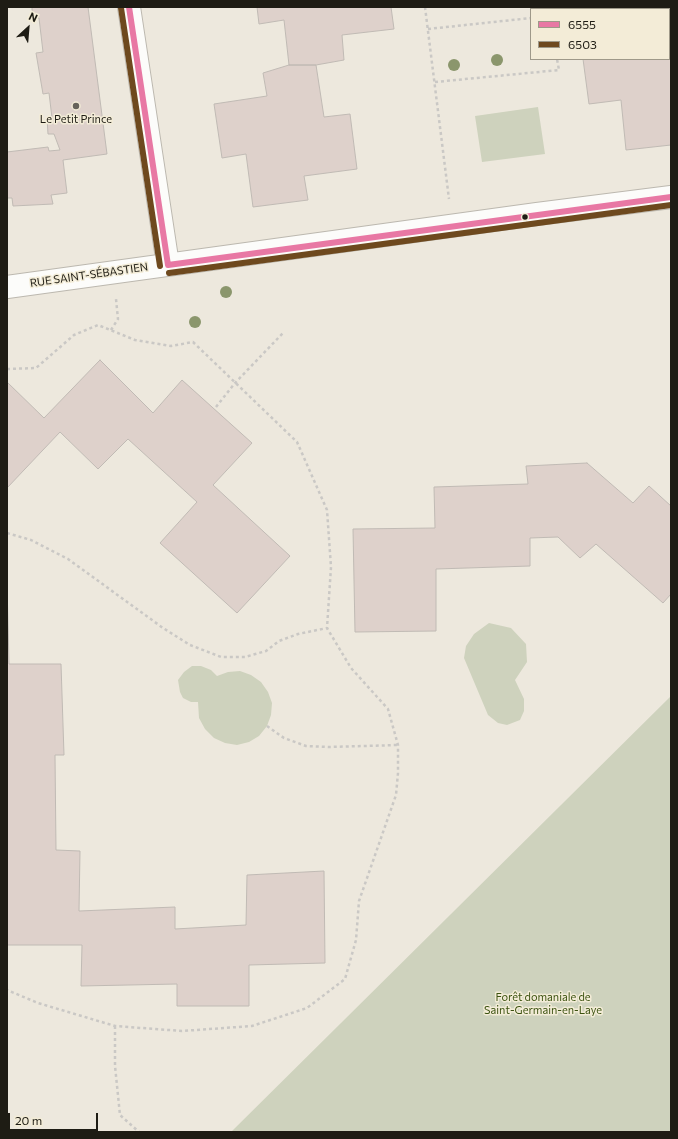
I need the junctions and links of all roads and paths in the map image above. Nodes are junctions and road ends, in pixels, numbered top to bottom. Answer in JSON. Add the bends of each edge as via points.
{"nodes":[{"id":1,"x":130,"y":7,"type":"edge"},
{"id":2,"x":425,"y":7,"type":"edge"},
{"id":3,"x":530,"y":18,"type":"edge"},
{"id":4,"x":428,"y":29,"type":"junction"},
{"id":5,"x":557,"y":60,"type":"edge"},
{"id":6,"x":435,"y":82,"type":"junction"},
{"id":7,"x":671,"y":197,"type":"edge"},
{"id":8,"x":449,"y":202,"type":"dead end"},
{"id":9,"x":168,"y":265,"type":"junction"},
{"id":10,"x":7,"y":287,"type":"edge"},
{"id":11,"x":116,"y":296,"type":"dead end"},
{"id":12,"x":111,"y":330,"type":"junction"},
{"id":13,"x":283,"y":333,"type":"dead end"},
{"id":14,"x":7,"y":369,"type":"edge"},
{"id":15,"x":235,"y":383,"type":"junction"},
{"id":16,"x":216,"y":406,"type":"dead end"},
{"id":17,"x":7,"y":533,"type":"edge"},
{"id":18,"x":327,"y":628,"type":"junction"},
{"id":19,"x":267,"y":726,"type":"dead end"},
{"id":20,"x":398,"y":745,"type":"junction"},
{"id":21,"x":7,"y":990,"type":"edge"},
{"id":22,"x":115,"y":1026,"type":"junction"},
{"id":23,"x":139,"y":1132,"type":"edge"}],
"edges":[{"from":1,"to":9,"type":"street"},
{"from":2,"to":4,"type":"path"},
{"from":3,"to":4,"type":"path"},
{"from":4,"to":6,"type":"path"},
{"from":5,"to":6,"type":"path","via":[[558,70]]},
{"from":6,"to":8,"type":"path"},
{"from":7,"to":9,"type":"street","name":"RUE SAINT-SÉBASTIEN"},
{"from":9,"to":10,"type":"street","name":"RUE SAINT-SÉBASTIEN"},
{"from":11,"to":12,"type":"path","via":[[118,319]]},
{"from":12,"to":14,"type":"path","via":[[98,325],[74,335],[36,368]]},
{"from":12,"to":15,"type":"path","via":[[135,340],[172,346],[194,342]]},
{"from":13,"to":15,"type":"path"},
{"from":15,"to":16,"type":"path"},
{"from":15,"to":18,"type":"path","via":[[297,442],[327,510],[331,567]]},
{"from":17,"to":18,"type":"path","via":[[31,540],[68,559],[163,628],[190,645],[221,657],[245,657],[266,651],[280,641],[298,634]]},
{"from":18,"to":20,"type":"path","via":[[351,668],[388,709]]},
{"from":19,"to":20,"type":"path","via":[[284,738],[306,746]]},
{"from":20,"to":22,"type":"path","via":[[396,795],[359,901],[356,940],[346,979],[307,1008],[252,1026],[182,1032]]},
{"from":21,"to":22,"type":"path","via":[[38,1004]]},
{"from":22,"to":23,"type":"path","via":[[115,1066],[120,1115]]}]}
